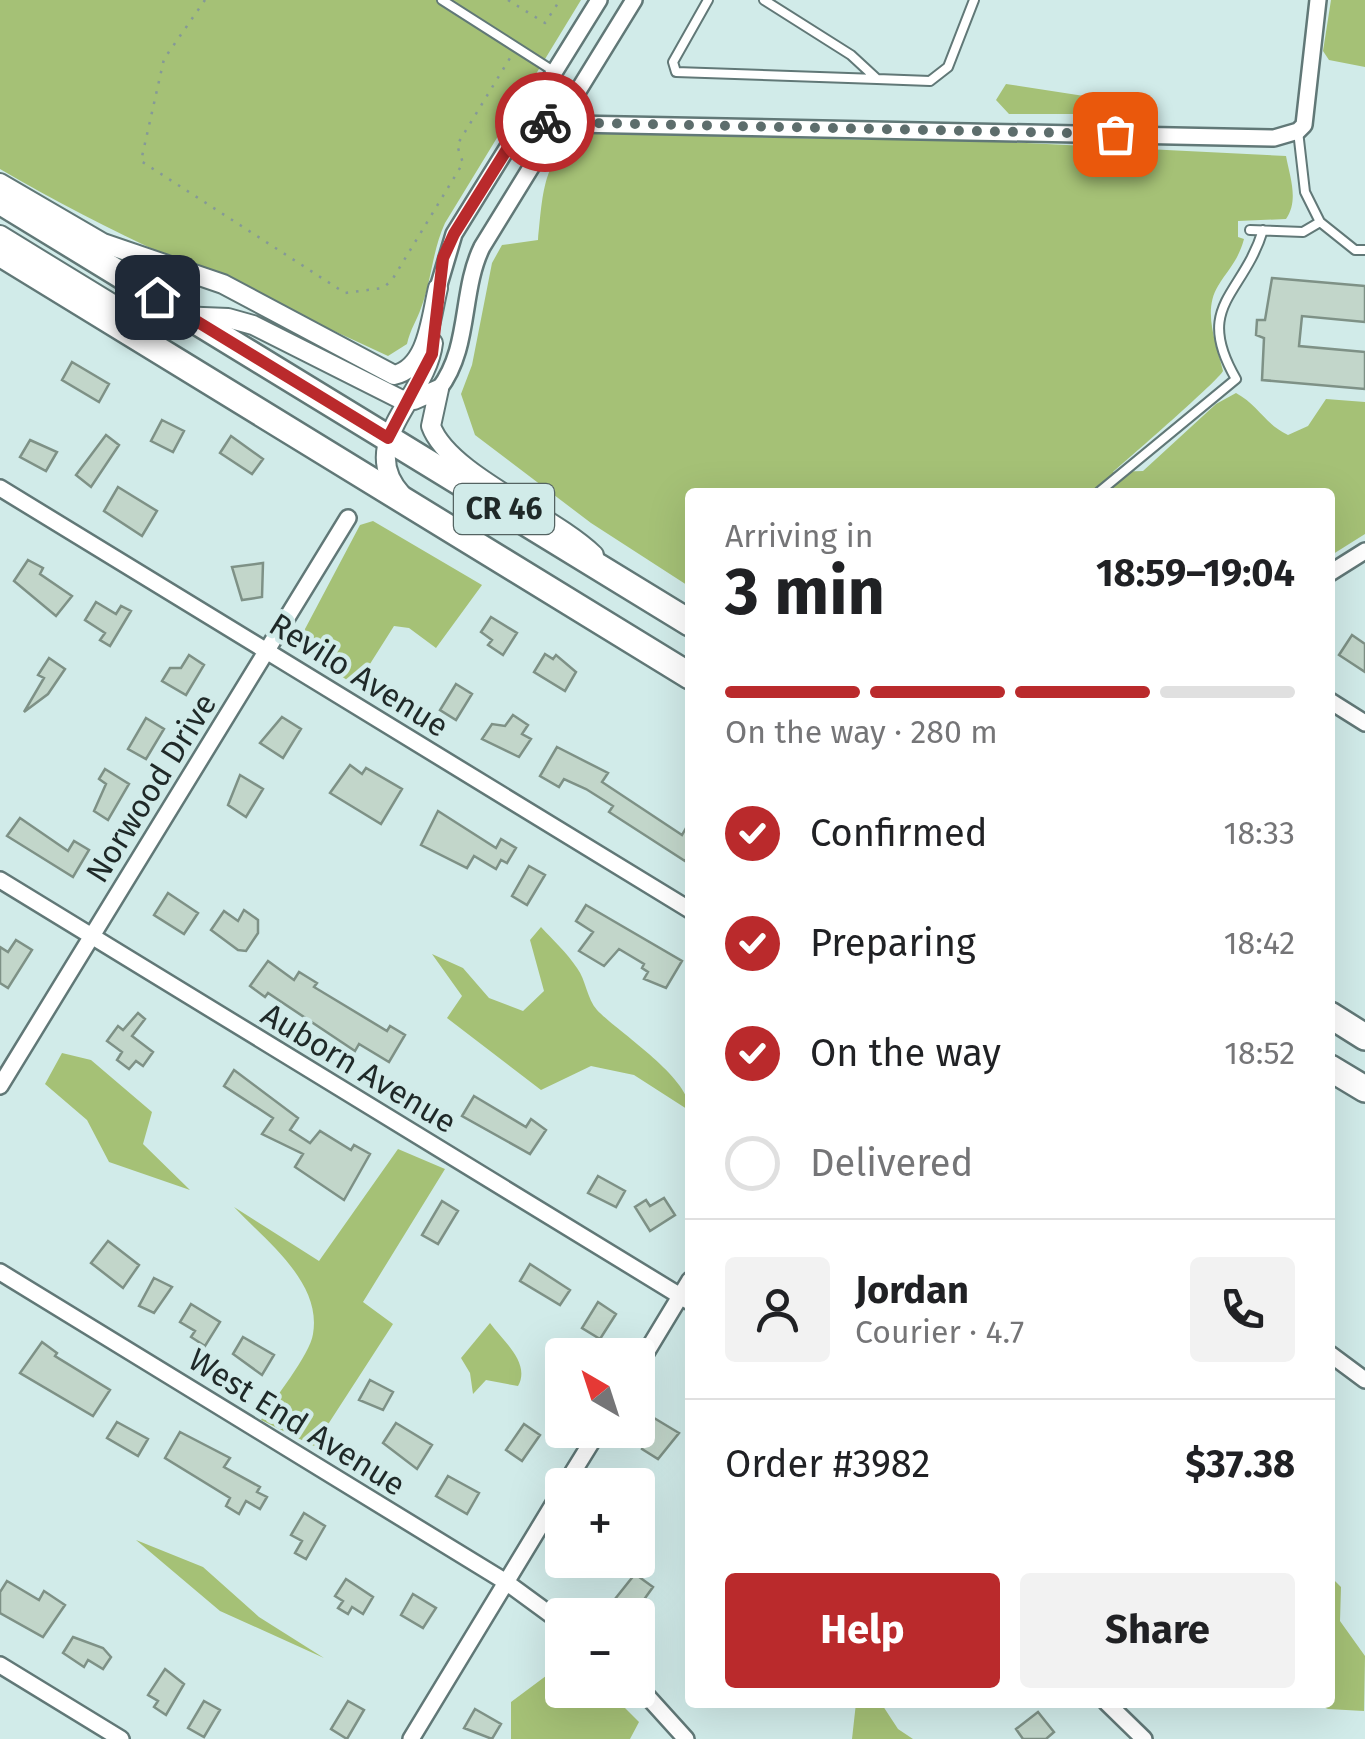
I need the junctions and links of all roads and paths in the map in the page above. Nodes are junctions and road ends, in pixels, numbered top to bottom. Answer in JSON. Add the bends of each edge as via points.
{"nodes":[{"id":1,"x":205,"y":0,"type":"edge"},
{"id":2,"x":442,"y":0,"type":"edge"},
{"id":3,"x":508,"y":0,"type":"edge"},
{"id":4,"x":560,"y":0,"type":"edge"},
{"id":5,"x":599,"y":0,"type":"edge"},
{"id":6,"x":634,"y":0,"type":"edge"},
{"id":7,"x":708,"y":0,"type":"edge"},
{"id":8,"x":764,"y":0,"type":"edge"},
{"id":9,"x":974,"y":0,"type":"edge"},
{"id":10,"x":1318,"y":0,"type":"edge"},
{"id":11,"x":516,"y":48,"type":"junction"},
{"id":12,"x":555,"y":72,"type":"junction"},
{"id":13,"x":877,"y":80,"type":"junction"},
{"id":14,"x":524,"y":122,"type":"junction"},
{"id":15,"x":559,"y":122,"type":"junction"},
{"id":16,"x":1298,"y":131,"type":"junction"},
{"id":17,"x":0,"y":183,"type":"edge"},
{"id":18,"x":0,"y":202,"type":"edge"},
{"id":19,"x":1320,"y":222,"type":"junction"},
{"id":20,"x":1250,"y":230,"type":"dead end"},
{"id":21,"x":1263,"y":230,"type":"junction"},
{"id":22,"x":0,"y":235,"type":"edge"},
{"id":23,"x":1365,"y":250,"type":"edge"},
{"id":24,"x":0,"y":253,"type":"edge"},
{"id":25,"x":438,"y":288,"type":"junction"},
{"id":26,"x":189,"y":316,"type":"junction"},
{"id":27,"x":439,"y":389,"type":"junction"},
{"id":28,"x":409,"y":400,"type":"junction"},
{"id":29,"x":388,"y":438,"type":"junction"},
{"id":30,"x":0,"y":488,"type":"edge"},
{"id":31,"x":1105,"y":488,"type":"edge"},
{"id":32,"x":412,"y":506,"type":"junction"},
{"id":33,"x":348,"y":518,"type":"dead end"},
{"id":34,"x":1365,"y":552,"type":"edge"},
{"id":35,"x":1335,"y":570,"type":"edge"},
{"id":36,"x":620,"y":580,"type":"junction"},
{"id":37,"x":685,"y":620,"type":"edge"},
{"id":38,"x":267,"y":651,"type":"junction"},
{"id":39,"x":685,"y":673,"type":"edge"},
{"id":40,"x":1335,"y":704,"type":"edge"},
{"id":41,"x":1365,"y":723,"type":"edge"},
{"id":42,"x":0,"y":880,"type":"edge"},
{"id":43,"x":685,"y":907,"type":"edge"},
{"id":44,"x":91,"y":936,"type":"junction"},
{"id":45,"x":1335,"y":1018,"type":"edge"},
{"id":46,"x":1365,"y":1036,"type":"edge"},
{"id":47,"x":1335,"y":1071,"type":"edge"},
{"id":48,"x":0,"y":1086,"type":"edge"},
{"id":49,"x":1365,"y":1090,"type":"edge"},
{"id":50,"x":0,"y":1272,"type":"edge"},
{"id":51,"x":685,"y":1300,"type":"edge"},
{"id":52,"x":655,"y":1342,"type":"edge"},
{"id":53,"x":1335,"y":1358,"type":"edge"},
{"id":54,"x":1365,"y":1380,"type":"edge"},
{"id":55,"x":545,"y":1518,"type":"edge"},
{"id":56,"x":506,"y":1582,"type":"junction"},
{"id":57,"x":545,"y":1611,"type":"edge"},
{"id":58,"x":0,"y":1664,"type":"edge"},
{"id":59,"x":655,"y":1705,"type":"edge"},
{"id":60,"x":1112,"y":1708,"type":"edge"},
{"id":61,"x":120,"y":1739,"type":"edge"},
{"id":62,"x":411,"y":1739,"type":"edge"},
{"id":63,"x":686,"y":1739,"type":"edge"},
{"id":64,"x":1144,"y":1739,"type":"edge"}],
"edges":[{"from":1,"to":11,"type":"path","via":[[164,60],[141,161],[345,293],[383,288],[392,280],[463,163],[458,145]]},
{"from":2,"to":11,"type":"lane"},
{"from":3,"to":4,"type":"path","via":[[546,23]]},
{"from":5,"to":12,"type":"street"},
{"from":6,"to":15,"type":"street"},
{"from":7,"to":13,"type":"lane","via":[[672,62],[676,72]]},
{"from":8,"to":13,"type":"lane","via":[[851,55]]},
{"from":9,"to":13,"type":"lane","via":[[942,75],[930,81]]},
{"from":10,"to":16,"type":"street","via":[[1307,114]]},
{"from":11,"to":12,"type":"lane"},
{"from":12,"to":14,"type":"street"},
{"from":14,"to":15,"type":"street"},
{"from":14,"to":25,"type":"street","via":[[454,234]]},
{"from":15,"to":16,"type":"street","via":[[1274,138]]},
{"from":15,"to":27,"type":"street","via":[[472,266],[458,353]]},
{"from":16,"to":19,"type":"lane","via":[[1304,192]]},
{"from":17,"to":25,"type":"street","via":[[103,243],[223,284],[394,375],[413,366]]},
{"from":18,"to":26,"type":"highway","number":"CR 46"},
{"from":19,"to":21,"type":"lane","via":[[1303,232]]},
{"from":19,"to":23,"type":"lane","via":[[1355,250]]},
{"from":20,"to":21,"type":"lane"},
{"from":21,"to":31,"type":"lane","via":[[1254,260],[1218,313],[1219,350],[1236,379]]},
{"from":22,"to":26,"type":"street","via":[[129,314]]},
{"from":24,"to":32,"type":"highway","number":"CR 46"},
{"from":25,"to":28,"type":"street","via":[[432,354]]},
{"from":26,"to":28,"type":"street","via":[[253,325],[366,385]]},
{"from":26,"to":29,"type":"highway","number":"CR 46"},
{"from":27,"to":28,"type":"street"},
{"from":27,"to":36,"type":"street","via":[[431,426],[456,462],[568,530]]},
{"from":28,"to":29,"type":"street"},
{"from":29,"to":32,"type":"street","via":[[388,474]]},
{"from":29,"to":36,"type":"highway","number":"CR 46"},
{"from":30,"to":38,"type":"street","name":"Revilo Avenue"},
{"from":32,"to":39,"type":"highway","number":"CR 46"},
{"from":33,"to":38,"type":"street","name":"Norwood Drive"},
{"from":34,"to":35,"type":"street"},
{"from":36,"to":37,"type":"highway","number":"CR 46"},
{"from":38,"to":43,"type":"street","name":"Revilo Avenue"},
{"from":38,"to":44,"type":"street","name":"Norwood Drive"},
{"from":40,"to":41,"type":"street"},
{"from":42,"to":44,"type":"street","name":"Auborn Avenue"},
{"from":44,"to":48,"type":"street","name":"Norwood Drive"},
{"from":44,"to":51,"type":"street","name":"Auborn Avenue"},
{"from":45,"to":46,"type":"highway"},
{"from":47,"to":49,"type":"highway"},
{"from":50,"to":56,"type":"street","name":"West End Avenue"},
{"from":51,"to":52,"type":"street"},
{"from":53,"to":54,"type":"street"},
{"from":55,"to":56,"type":"street"},
{"from":56,"to":57,"type":"street","name":"West End Avenue"},
{"from":56,"to":62,"type":"street"},
{"from":58,"to":61,"type":"street"},
{"from":59,"to":63,"type":"street"},
{"from":60,"to":64,"type":"street"}]}
